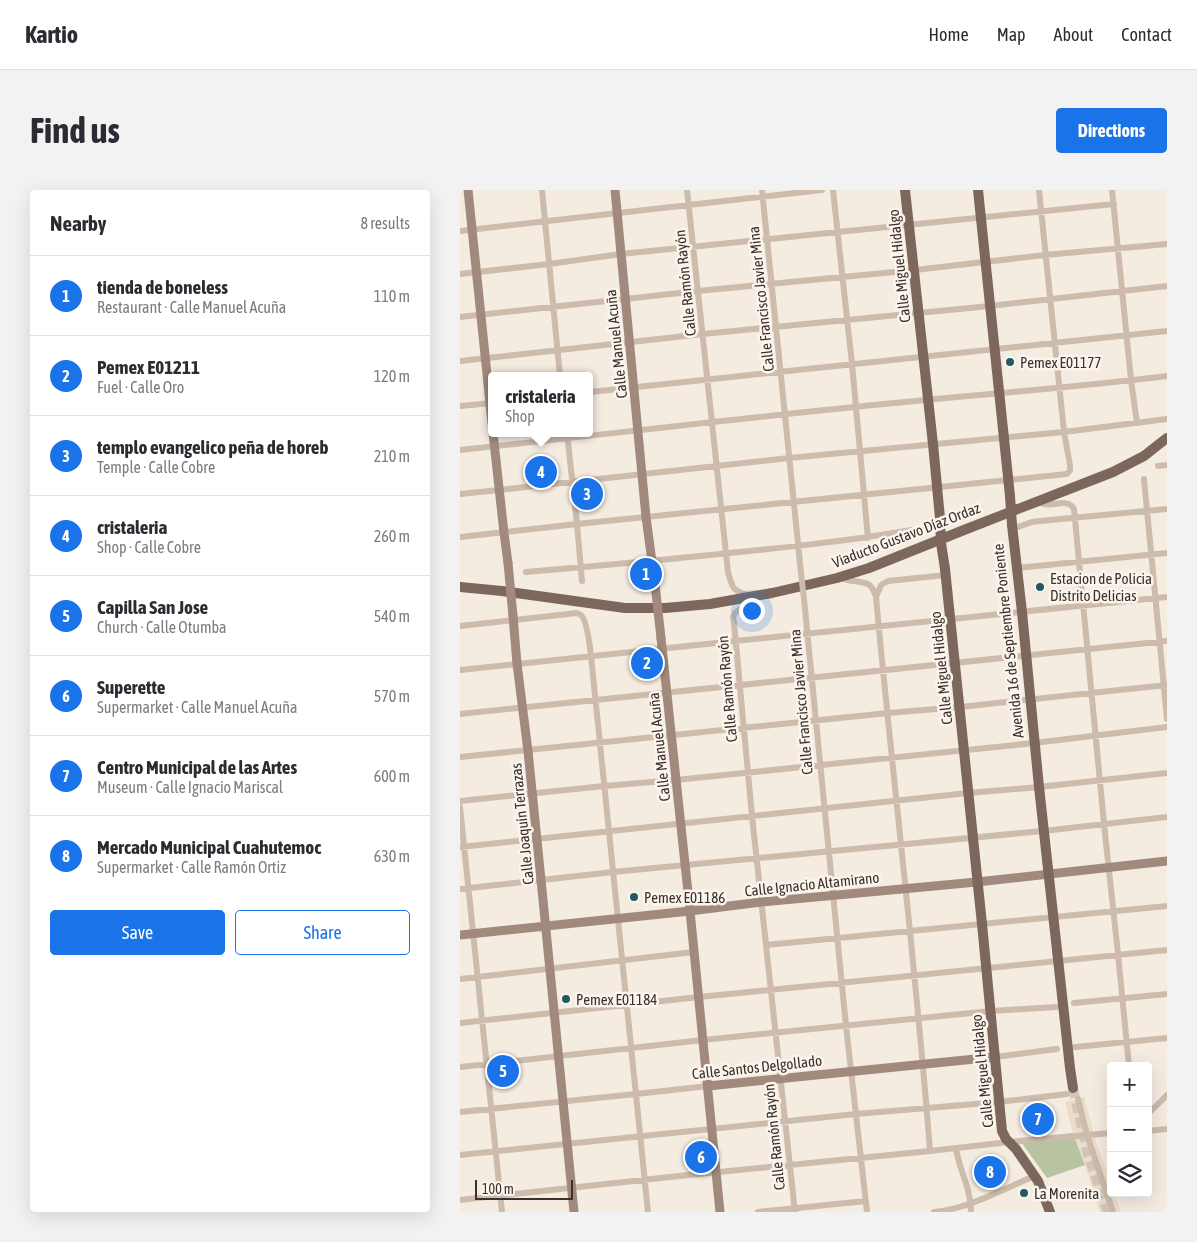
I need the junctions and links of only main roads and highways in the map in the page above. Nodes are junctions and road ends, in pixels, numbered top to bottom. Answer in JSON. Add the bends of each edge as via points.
{"nodes":[{"id":1,"x":905,"y":190,"type":"edge"},
{"id":2,"x":978,"y":190,"type":"edge"},
{"id":3,"x":1167,"y":438,"type":"edge"},
{"id":4,"x":460,"y":587,"type":"edge"},
{"id":5,"x":1070,"y":1091,"type":"tunnel mouth"},
{"id":6,"x":1050,"y":1212,"type":"edge"}],
"edges":[{"from":1,"to":6,"type":"main road","name":"Calle Miguel Hidalgo","bridge":true,"via":[[1002,1131],[1038,1181]]},
{"from":2,"to":5,"type":"main road","name":"Avenida 16 de Septiembre Poniente","bridge":true},
{"from":3,"to":4,"type":"main road","name":"Viaducto Gustavo Díaz Ordaz","via":[[1144,456],[1113,472],[868,568],[755,597],[665,608],[625,608]]}]}
